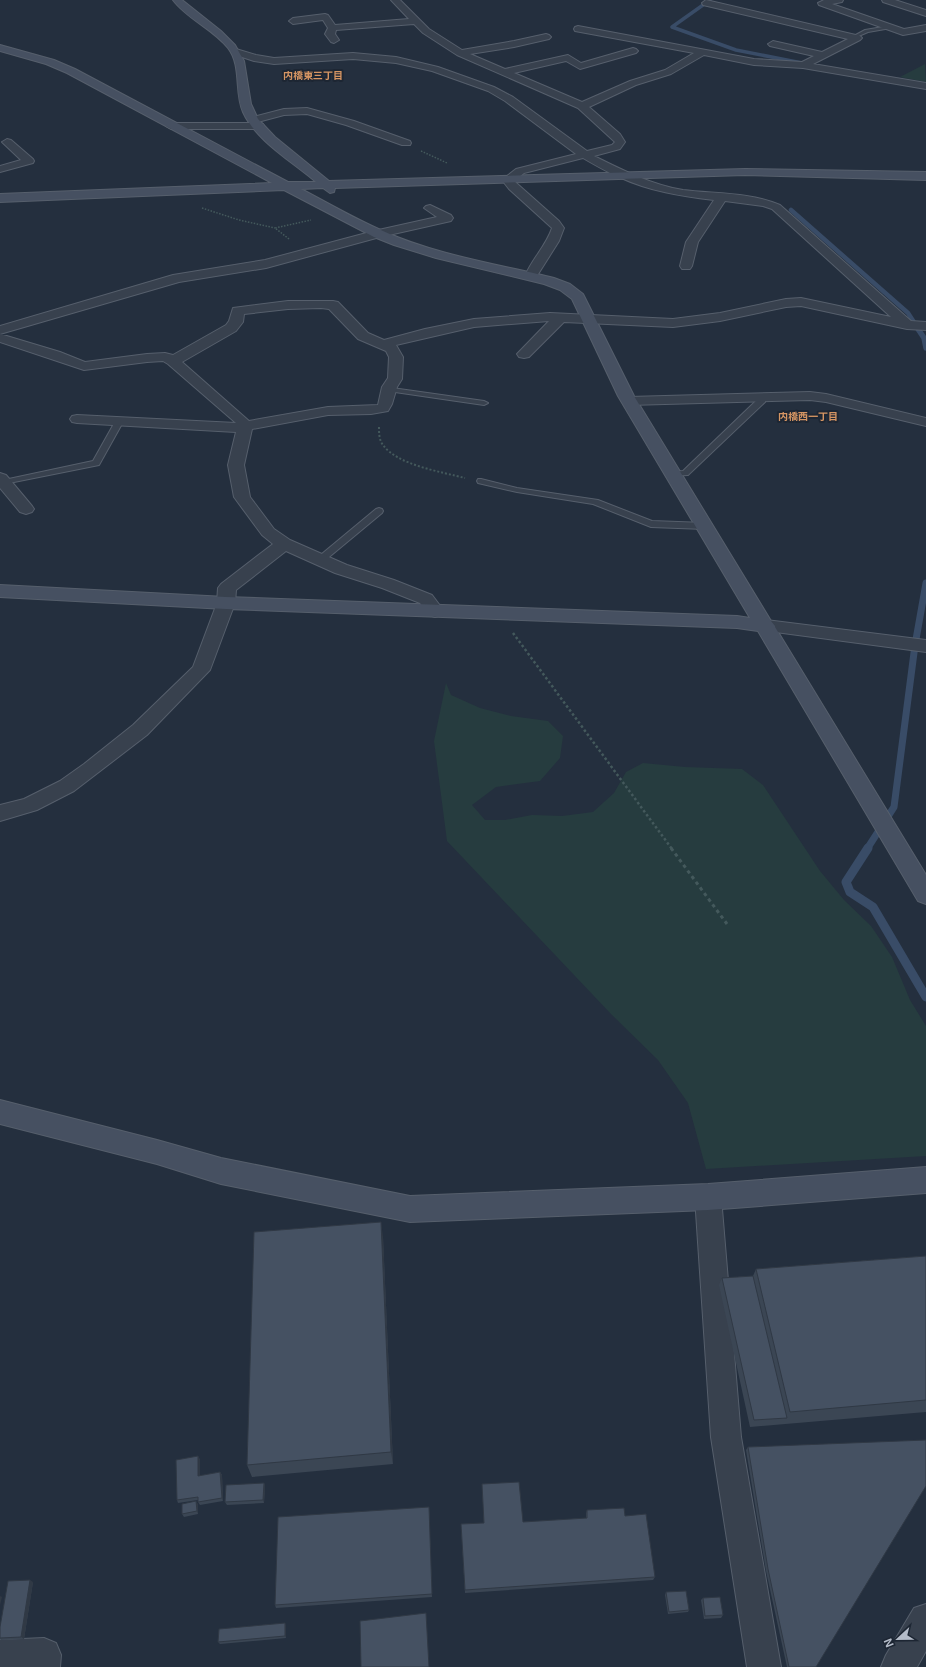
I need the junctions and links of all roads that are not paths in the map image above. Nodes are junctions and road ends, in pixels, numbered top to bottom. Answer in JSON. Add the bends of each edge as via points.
{"nodes":[{"id":1,"x":177,"y":0,"type":"edge"},
{"id":2,"x":395,"y":0,"type":"edge"},
{"id":3,"x":839,"y":0,"type":"edge"},
{"id":4,"x":886,"y":0,"type":"edge"},
{"id":5,"x":817,"y":1,"type":"edge"},
{"id":6,"x":706,"y":3,"type":"dead end"},
{"id":7,"x":926,"y":14,"type":"edge"},
{"id":8,"x":293,"y":21,"type":"dead end"},
{"id":9,"x":415,"y":21,"type":"junction"},
{"id":10,"x":889,"y":27,"type":"junction"},
{"id":11,"x":333,"y":28,"type":"junction"},
{"id":12,"x":926,"y":28,"type":"edge"},
{"id":13,"x":578,"y":29,"type":"dead end"},
{"id":14,"x":903,"y":32,"type":"junction"},
{"id":15,"x":546,"y":37,"type":"dead end"},
{"id":16,"x":854,"y":37,"type":"junction"},
{"id":17,"x":920,"y":39,"type":"dead end"},
{"id":18,"x":334,"y":40,"type":"dead end"},
{"id":19,"x":773,"y":44,"type":"dead end"},
{"id":20,"x":0,"y":48,"type":"edge"},
{"id":21,"x":633,"y":51,"type":"dead end"},
{"id":22,"x":236,"y":52,"type":"junction"},
{"id":23,"x":703,"y":52,"type":"junction"},
{"id":24,"x":460,"y":53,"type":"junction"},
{"id":25,"x":824,"y":55,"type":"junction"},
{"id":26,"x":803,"y":65,"type":"junction"},
{"id":27,"x":505,"y":72,"type":"junction"},
{"id":28,"x":926,"y":86,"type":"edge"},
{"id":29,"x":582,"y":106,"type":"junction"},
{"id":30,"x":256,"y":123,"type":"junction"},
{"id":31,"x":171,"y":126,"type":"junction"},
{"id":32,"x":7,"y":142,"type":"dead end"},
{"id":33,"x":406,"y":143,"type":"road end"},
{"id":34,"x":585,"y":156,"type":"junction"},
{"id":35,"x":0,"y":169,"type":"edge"},
{"id":36,"x":623,"y":175,"type":"junction"},
{"id":37,"x":926,"y":176,"type":"edge"},
{"id":38,"x":508,"y":180,"type":"junction"},
{"id":39,"x":325,"y":184,"type":"junction"},
{"id":40,"x":287,"y":186,"type":"junction"},
{"id":41,"x":722,"y":197,"type":"junction"},
{"id":42,"x":0,"y":198,"type":"edge"},
{"id":43,"x":341,"y":207,"type":"junction"},
{"id":44,"x":430,"y":208,"type":"dead end"},
{"id":45,"x":378,"y":234,"type":"junction"},
{"id":46,"x":686,"y":266,"type":"dead end"},
{"id":47,"x":531,"y":276,"type":"junction"},
{"id":48,"x":561,"y":317,"type":"junction"},
{"id":49,"x":588,"y":318,"type":"junction"},
{"id":50,"x":907,"y":325,"type":"junction"},
{"id":51,"x":926,"y":326,"type":"edge"},
{"id":52,"x":0,"y":330,"type":"edge"},
{"id":53,"x":0,"y":338,"type":"edge"},
{"id":54,"x":384,"y":344,"type":"junction"},
{"id":55,"x":524,"y":354,"type":"dead end"},
{"id":56,"x":173,"y":361,"type":"junction"},
{"id":57,"x":388,"y":390,"type":"junction"},
{"id":58,"x":762,"y":397,"type":"junction"},
{"id":59,"x":629,"y":401,"type":"junction"},
{"id":60,"x":484,"y":403,"type":"dead end"},
{"id":61,"x":77,"y":419,"type":"dead end"},
{"id":62,"x":119,"y":422,"type":"junction"},
{"id":63,"x":926,"y":422,"type":"edge"},
{"id":64,"x":246,"y":425,"type":"junction"},
{"id":65,"x":674,"y":474,"type":"junction"},
{"id":66,"x":482,"y":481,"type":"road end"},
{"id":67,"x":1,"y":482,"type":"edge"},
{"id":68,"x":26,"y":509,"type":"dead end"},
{"id":69,"x":379,"y":511,"type":"dead end"},
{"id":70,"x":705,"y":526,"type":"junction"},
{"id":71,"x":284,"y":544,"type":"junction"},
{"id":72,"x":320,"y":560,"type":"junction"},
{"id":73,"x":0,"y":591,"type":"edge"},
{"id":74,"x":226,"y":603,"type":"junction"},
{"id":75,"x":435,"y":611,"type":"junction"},
{"id":76,"x":766,"y":626,"type":"junction"},
{"id":77,"x":926,"y":646,"type":"edge"},
{"id":78,"x":0,"y":813,"type":"edge"},
{"id":79,"x":926,"y":895,"type":"edge"},
{"id":80,"x":0,"y":1112,"type":"edge"},
{"id":81,"x":926,"y":1180,"type":"edge"},
{"id":82,"x":708,"y":1197,"type":"junction"},
{"id":83,"x":926,"y":1620,"type":"edge"},
{"id":84,"x":0,"y":1657,"type":"edge"},
{"id":85,"x":43,"y":1667,"type":"edge"},
{"id":86,"x":764,"y":1667,"type":"edge"},
{"id":87,"x":898,"y":1667,"type":"edge"}],
"edges":[{"from":1,"to":22,"type":"street"},
{"from":2,"to":9,"type":"street"},
{"from":3,"to":5,"type":"street"},
{"from":4,"to":7,"type":"street"},
{"from":5,"to":10,"type":"street"},
{"from":6,"to":16,"type":"street"},
{"from":8,"to":11,"type":"street","via":[[325,17]]},
{"from":9,"to":11,"type":"street"},
{"from":9,"to":24,"type":"street"},
{"from":10,"to":14,"type":"street"},
{"from":10,"to":16,"type":"lane","via":[[867,31]]},
{"from":11,"to":18,"type":"street","via":[[330,34]]},
{"from":12,"to":14,"type":"street"},
{"from":13,"to":23,"type":"street"},
{"from":14,"to":17,"type":"street"},
{"from":15,"to":24,"type":"street"},
{"from":16,"to":25,"type":"street","via":[[857,38]]},
{"from":19,"to":25,"type":"street"},
{"from":20,"to":31,"type":"street","via":[[71,71]]},
{"from":21,"to":27,"type":"street","via":[[580,66],[568,58]]},
{"from":22,"to":30,"type":"street","via":[[244,97]]},
{"from":22,"to":34,"type":"street","via":[[274,61],[353,56],[396,60],[435,68],[491,89],[509,99]]},
{"from":23,"to":26,"type":"street","via":[[754,62]]},
{"from":23,"to":29,"type":"street","via":[[668,72],[633,83]]},
{"from":24,"to":27,"type":"street"},
{"from":25,"to":26,"type":"street"},
{"from":26,"to":28,"type":"street"},
{"from":27,"to":29,"type":"street"},
{"from":29,"to":34,"type":"street","via":[[620,142],[616,147]]},
{"from":30,"to":31,"type":"street"},
{"from":30,"to":33,"type":"street","via":[[284,112],[307,111]]},
{"from":30,"to":39,"type":"street"},
{"from":31,"to":40,"type":"street"},
{"from":32,"to":35,"type":"street","via":[[29,161]]},
{"from":34,"to":36,"type":"street"},
{"from":34,"to":38,"type":"street","via":[[520,171]]},
{"from":36,"to":37,"type":"street","via":[[745,172]]},
{"from":36,"to":38,"type":"street"},
{"from":36,"to":41,"type":"street","via":[[682,193]]},
{"from":38,"to":39,"type":"street"},
{"from":38,"to":47,"type":"street","via":[[558,228],[556,236]]},
{"from":39,"to":40,"type":"street"},
{"from":39,"to":43,"type":"street"},
{"from":40,"to":42,"type":"street"},
{"from":40,"to":43,"type":"street"},
{"from":41,"to":46,"type":"street","via":[[692,242]]},
{"from":41,"to":50,"type":"street","via":[[766,203],[776,207]]},
{"from":43,"to":45,"type":"street"},
{"from":44,"to":45,"type":"street","via":[[447,218]]},
{"from":45,"to":47,"type":"street","via":[[400,244],[437,255]]},
{"from":45,"to":52,"type":"street","via":[[266,264],[178,278]]},
{"from":47,"to":49,"type":"street","via":[[565,287],[578,297]]},
{"from":48,"to":49,"type":"street"},
{"from":48,"to":54,"type":"street","via":[[474,323]]},
{"from":48,"to":55,"type":"street"},
{"from":49,"to":50,"type":"street","via":[[673,322],[720,317],[801,302]]},
{"from":49,"to":59,"type":"street"},
{"from":50,"to":51,"type":"street"},
{"from":53,"to":56,"type":"street","via":[[84,366],[147,358],[165,358]]},
{"from":54,"to":56,"type":"street","via":[[363,336],[333,305],[288,305],[238,311],[236,322],[231,328]]},
{"from":54,"to":57,"type":"street","via":[[391,348],[396,357],[395,379],[388,386]]},
{"from":56,"to":64,"type":"street"},
{"from":57,"to":60,"type":"lane"},
{"from":57,"to":64,"type":"street","via":[[383,408],[328,411]]},
{"from":58,"to":59,"type":"street"},
{"from":58,"to":63,"type":"street","via":[[826,398]]},
{"from":58,"to":65,"type":"lane","via":[[762,400],[685,472]]},
{"from":59,"to":65,"type":"street"},
{"from":61,"to":62,"type":"street"},
{"from":62,"to":64,"type":"street","via":[[233,428]]},
{"from":62,"to":67,"type":"lane","via":[[96,463]]},
{"from":64,"to":71,"type":"street","via":[[236,465],[242,497],[268,532]]},
{"from":65,"to":70,"type":"street"},
{"from":66,"to":70,"type":"lane","via":[[517,490],[595,502],[651,524]]},
{"from":67,"to":68,"type":"street"},
{"from":69,"to":72,"type":"lane"},
{"from":70,"to":76,"type":"street"},
{"from":71,"to":72,"type":"street"},
{"from":71,"to":74,"type":"street","via":[[227,588]]},
{"from":72,"to":75,"type":"street","via":[[426,599]]},
{"from":73,"to":74,"type":"street"},
{"from":74,"to":75,"type":"street"},
{"from":74,"to":78,"type":"street","via":[[201,670],[140,730],[67,786],[30,805]]},
{"from":75,"to":76,"type":"street","via":[[737,622]]},
{"from":76,"to":77,"type":"street"},
{"from":76,"to":79,"type":"street"},
{"from":80,"to":82,"type":"street","via":[[221,1171],[410,1209]]},
{"from":81,"to":82,"type":"street"},
{"from":82,"to":86,"type":"street","via":[[726,1438]]},
{"from":83,"to":87,"type":"street"},
{"from":84,"to":85,"type":"street","via":[[44,1655]]}]}
